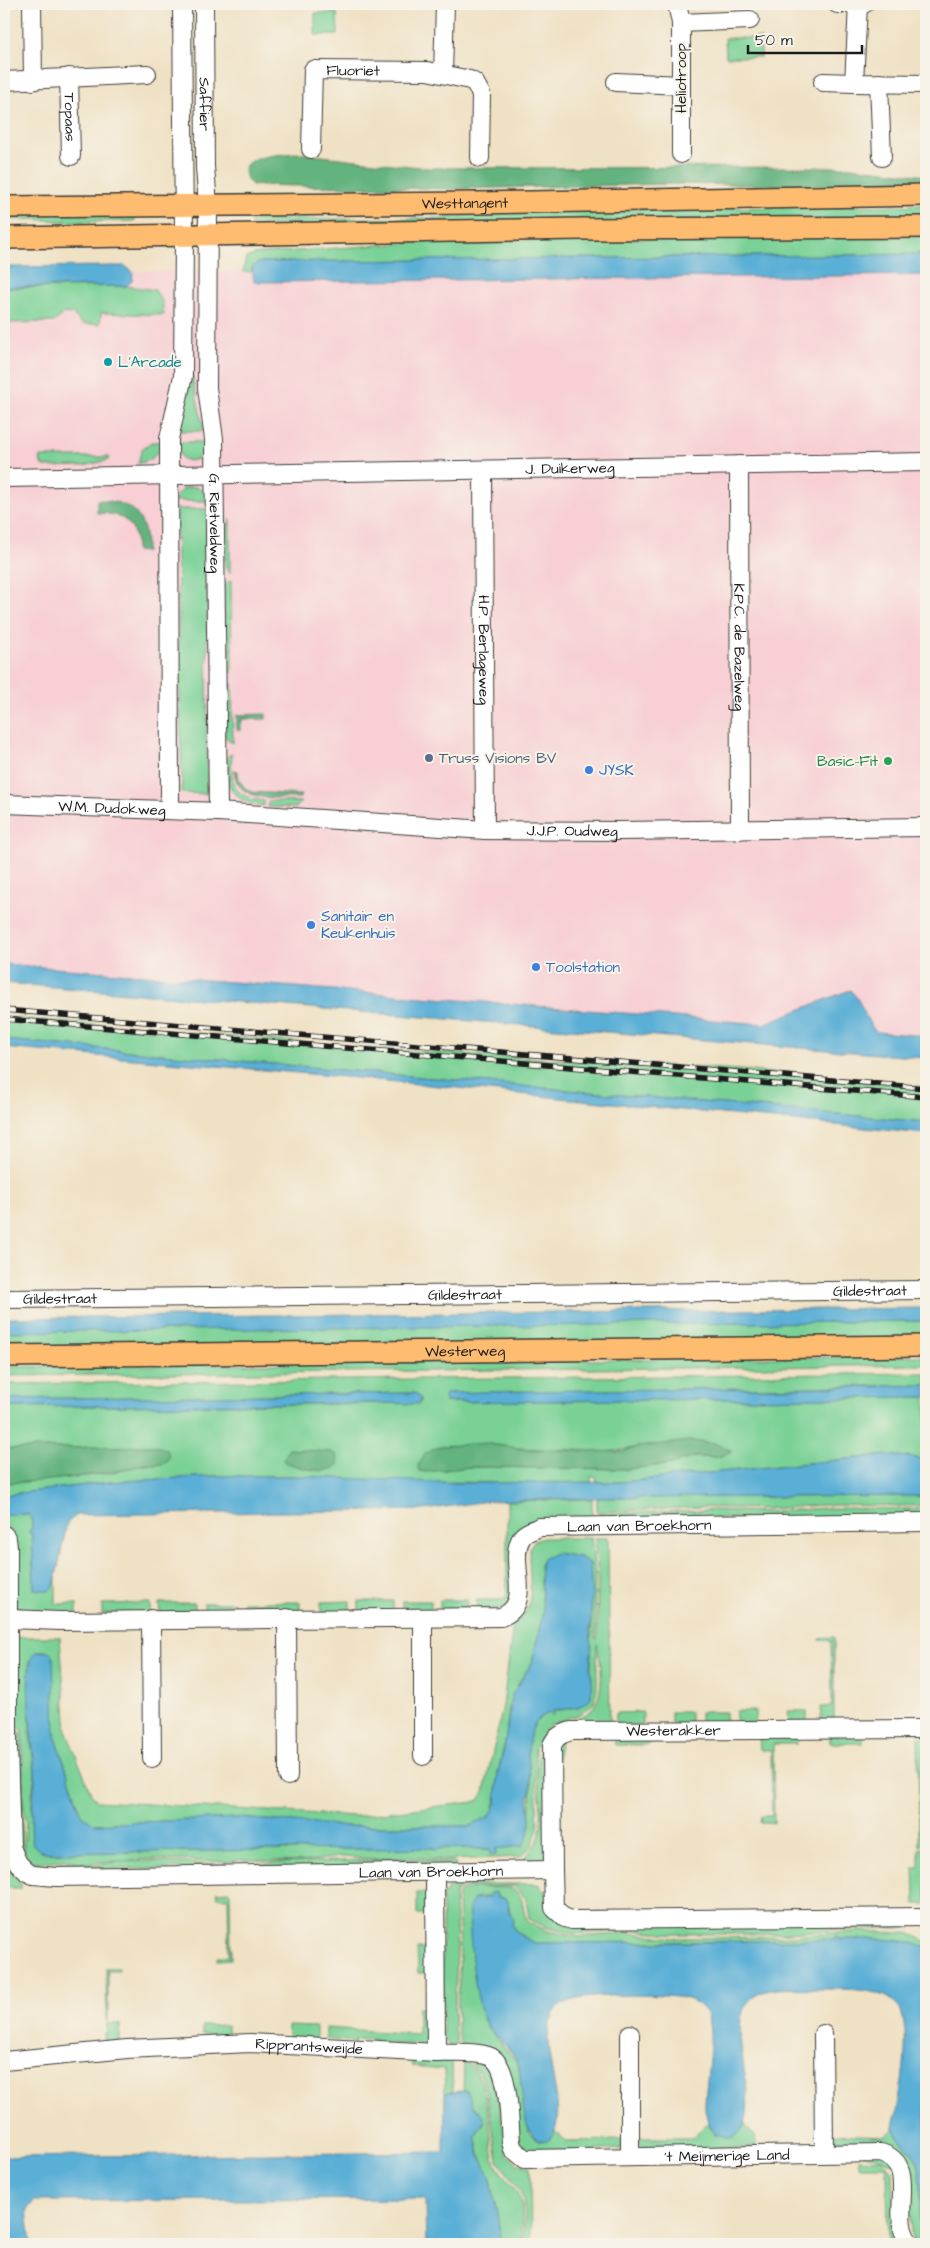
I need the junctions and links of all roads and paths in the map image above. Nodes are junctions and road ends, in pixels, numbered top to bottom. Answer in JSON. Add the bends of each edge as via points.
{"nodes":[{"id":1,"x":32,"y":4,"type":"edge"},
{"id":2,"x":182,"y":4,"type":"edge"},
{"id":3,"x":204,"y":4,"type":"edge"},
{"id":4,"x":445,"y":4,"type":"edge"},
{"id":5,"x":677,"y":4,"type":"edge"},
{"id":6,"x":837,"y":4,"type":"edge"},
{"id":7,"x":861,"y":4,"type":"edge"},
{"id":8,"x":750,"y":20,"type":"dead end"},
{"id":9,"x":681,"y":23,"type":"junction"},
{"id":10,"x":147,"y":74,"type":"dead end"},
{"id":11,"x":443,"y":74,"type":"junction"},
{"id":12,"x":69,"y":77,"type":"junction"},
{"id":13,"x":4,"y":81,"type":"edge"},
{"id":14,"x":33,"y":81,"type":"junction"},
{"id":15,"x":616,"y":82,"type":"dead end"},
{"id":16,"x":824,"y":82,"type":"dead end"},
{"id":17,"x":854,"y":82,"type":"junction"},
{"id":18,"x":879,"y":83,"type":"junction"},
{"id":19,"x":926,"y":84,"type":"edge"},
{"id":20,"x":681,"y":85,"type":"junction"},
{"id":21,"x":311,"y":149,"type":"dead end"},
{"id":22,"x":681,"y":154,"type":"dead end"},
{"id":23,"x":71,"y":156,"type":"dead end"},
{"id":24,"x":882,"y":157,"type":"dead end"},
{"id":25,"x":480,"y":158,"type":"dead end"},
{"id":26,"x":926,"y":195,"type":"edge"},
{"id":27,"x":184,"y":205,"type":"junction"},
{"id":28,"x":208,"y":205,"type":"junction"},
{"id":29,"x":4,"y":207,"type":"edge"},
{"id":30,"x":926,"y":227,"type":"edge"},
{"id":31,"x":184,"y":236,"type":"junction"},
{"id":32,"x":208,"y":236,"type":"junction"},
{"id":33,"x":4,"y":238,"type":"edge"},
{"id":34,"x":926,"y":462,"type":"edge"},
{"id":35,"x":739,"y":465,"type":"junction"},
{"id":36,"x":483,"y":471,"type":"junction"},
{"id":37,"x":215,"y":474,"type":"junction"},
{"id":38,"x":170,"y":475,"type":"junction"},
{"id":39,"x":4,"y":478,"type":"edge"},
{"id":40,"x":4,"y":804,"type":"edge"},
{"id":41,"x":170,"y":810,"type":"junction"},
{"id":42,"x":218,"y":812,"type":"junction"},
{"id":43,"x":926,"y":827,"type":"edge"},
{"id":44,"x":485,"y":830,"type":"junction"},
{"id":45,"x":740,"y":830,"type":"junction"},
{"id":46,"x":926,"y":1290,"type":"edge"},
{"id":47,"x":4,"y":1299,"type":"edge"},
{"id":48,"x":926,"y":1346,"type":"edge"},
{"id":49,"x":4,"y":1356,"type":"edge"},
{"id":50,"x":926,"y":1522,"type":"edge"},
{"id":51,"x":4,"y":1535,"type":"edge"},
{"id":52,"x":286,"y":1618,"type":"junction"},
{"id":53,"x":423,"y":1618,"type":"junction"},
{"id":54,"x":10,"y":1619,"type":"junction"},
{"id":55,"x":151,"y":1619,"type":"junction"},
{"id":56,"x":926,"y":1729,"type":"edge"},
{"id":57,"x":6,"y":1745,"type":"edge"},
{"id":58,"x":423,"y":1756,"type":"dead end"},
{"id":59,"x":152,"y":1758,"type":"dead end"},
{"id":60,"x":288,"y":1776,"type":"dead end"},
{"id":61,"x":553,"y":1870,"type":"junction"},
{"id":62,"x":435,"y":1873,"type":"junction"},
{"id":63,"x":926,"y":1917,"type":"edge"},
{"id":64,"x":630,"y":2034,"type":"dead end"},
{"id":65,"x":823,"y":2034,"type":"dead end"},
{"id":66,"x":436,"y":2053,"type":"junction"},
{"id":67,"x":4,"y":2061,"type":"edge"},
{"id":68,"x":824,"y":2152,"type":"junction"},
{"id":69,"x":630,"y":2156,"type":"junction"},
{"id":70,"x":911,"y":2244,"type":"edge"}],
"edges":[{"from":1,"to":14,"type":"street"},
{"from":2,"to":27,"type":"street","name":"Saffier"},
{"from":3,"to":28,"type":"street","name":"Saffier"},
{"from":4,"to":11,"type":"street"},
{"from":5,"to":9,"type":"street","name":"Heliotroop"},
{"from":6,"to":7,"type":"street"},
{"from":7,"to":17,"type":"street"},
{"from":8,"to":9,"type":"street"},
{"from":9,"to":20,"type":"street","name":"Heliotroop"},
{"from":10,"to":12,"type":"street","name":"Topaas"},
{"from":11,"to":21,"type":"street","name":"Fluoriet","via":[[427,71],[312,70]]},
{"from":11,"to":25,"type":"street","name":"Fluoriet","via":[[470,80],[479,88]]},
{"from":12,"to":14,"type":"street","name":"Topaas"},
{"from":12,"to":23,"type":"street","name":"Topaas"},
{"from":13,"to":14,"type":"street","name":"Topaas"},
{"from":15,"to":20,"type":"street"},
{"from":16,"to":17,"type":"street"},
{"from":17,"to":18,"type":"street"},
{"from":18,"to":19,"type":"street"},
{"from":18,"to":24,"type":"street"},
{"from":20,"to":22,"type":"street","name":"Heliotroop"},
{"from":26,"to":28,"type":"main road","name":"Westtangent"},
{"from":27,"to":28,"type":"main road","name":"Westtangent"},
{"from":27,"to":29,"type":"main road","name":"Westtangent"},
{"from":27,"to":31,"type":"street","name":"Saffier"},
{"from":28,"to":32,"type":"street","name":"Saffier"},
{"from":30,"to":32,"type":"main road","name":"Westtangent"},
{"from":31,"to":32,"type":"main road","name":"Westtangent"},
{"from":31,"to":33,"type":"main road","name":"Westtangent"},
{"from":31,"to":38,"type":"street","via":[[183,376],[169,439]]},
{"from":32,"to":37,"type":"street","name":"G. Rietveldweg","via":[[207,388],[214,430]]},
{"from":34,"to":35,"type":"street","name":"J. Duikerweg"},
{"from":35,"to":36,"type":"street","name":"J. Duikerweg"},
{"from":35,"to":45,"type":"street","name":"K.P.C. de Bazelweg"},
{"from":36,"to":37,"type":"street","name":"J. Duikerweg"},
{"from":36,"to":44,"type":"street","name":"H.P. Berlageweg"},
{"from":37,"to":38,"type":"street","name":"J. Duikerweg"},
{"from":37,"to":42,"type":"street","name":"G. Rietveldweg"},
{"from":38,"to":39,"type":"street"},
{"from":38,"to":41,"type":"street"},
{"from":40,"to":41,"type":"street","name":"W.M. Dudokweg"},
{"from":41,"to":42,"type":"street","name":"W.M. Dudokweg"},
{"from":42,"to":44,"type":"street","name":"J.J.P. Oudweg"},
{"from":43,"to":45,"type":"street","name":"J.J.P. Oudweg"},
{"from":44,"to":45,"type":"street","name":"J.J.P. Oudweg"},
{"from":46,"to":47,"type":"street","name":"Gildestraat"},
{"from":48,"to":49,"type":"main road","name":"Westerweg"},
{"from":50,"to":53,"type":"street","name":"Laan van Broekhorn","via":[[539,1527],[523,1535],[519,1545],[518,1596],[511,1613],[501,1617]]},
{"from":51,"to":54,"type":"street","name":"Laan van Broekhorn","via":[[8,1547]]},
{"from":52,"to":53,"type":"street","name":"Laan van Broekhorn"},
{"from":52,"to":55,"type":"street","name":"Laan van Broekhorn"},
{"from":52,"to":60,"type":"street"},
{"from":53,"to":58,"type":"street"},
{"from":54,"to":55,"type":"street","name":"Laan van Broekhorn"},
{"from":54,"to":57,"type":"street","name":"Laan van Broekhorn"},
{"from":55,"to":59,"type":"street"},
{"from":56,"to":61,"type":"street","name":"Westerakker","via":[[563,1733],[555,1738],[551,1755]]},
{"from":57,"to":62,"type":"street","name":"Laan van Broekhorn","via":[[11,1847],[18,1863],[33,1875]]},
{"from":61,"to":62,"type":"street","name":"Laan van Broekhorn"},
{"from":61,"to":63,"type":"street","via":[[554,1908],[572,1920]]},
{"from":62,"to":66,"type":"street"},
{"from":64,"to":69,"type":"street"},
{"from":65,"to":68,"type":"street"},
{"from":66,"to":67,"type":"street","name":"Ripprantsweijde","via":[[234,2043]]},
{"from":66,"to":69,"type":"street","name":"'t Meijmerige Land","via":[[486,2055],[500,2064],[511,2142],[513,2149],[525,2159]]},
{"from":68,"to":69,"type":"street","name":"'t Meijmerige Land"},
{"from":68,"to":70,"type":"street","name":"'t Meijmerige Land","via":[[881,2152],[892,2157],[902,2174],[902,2231]]}]}
